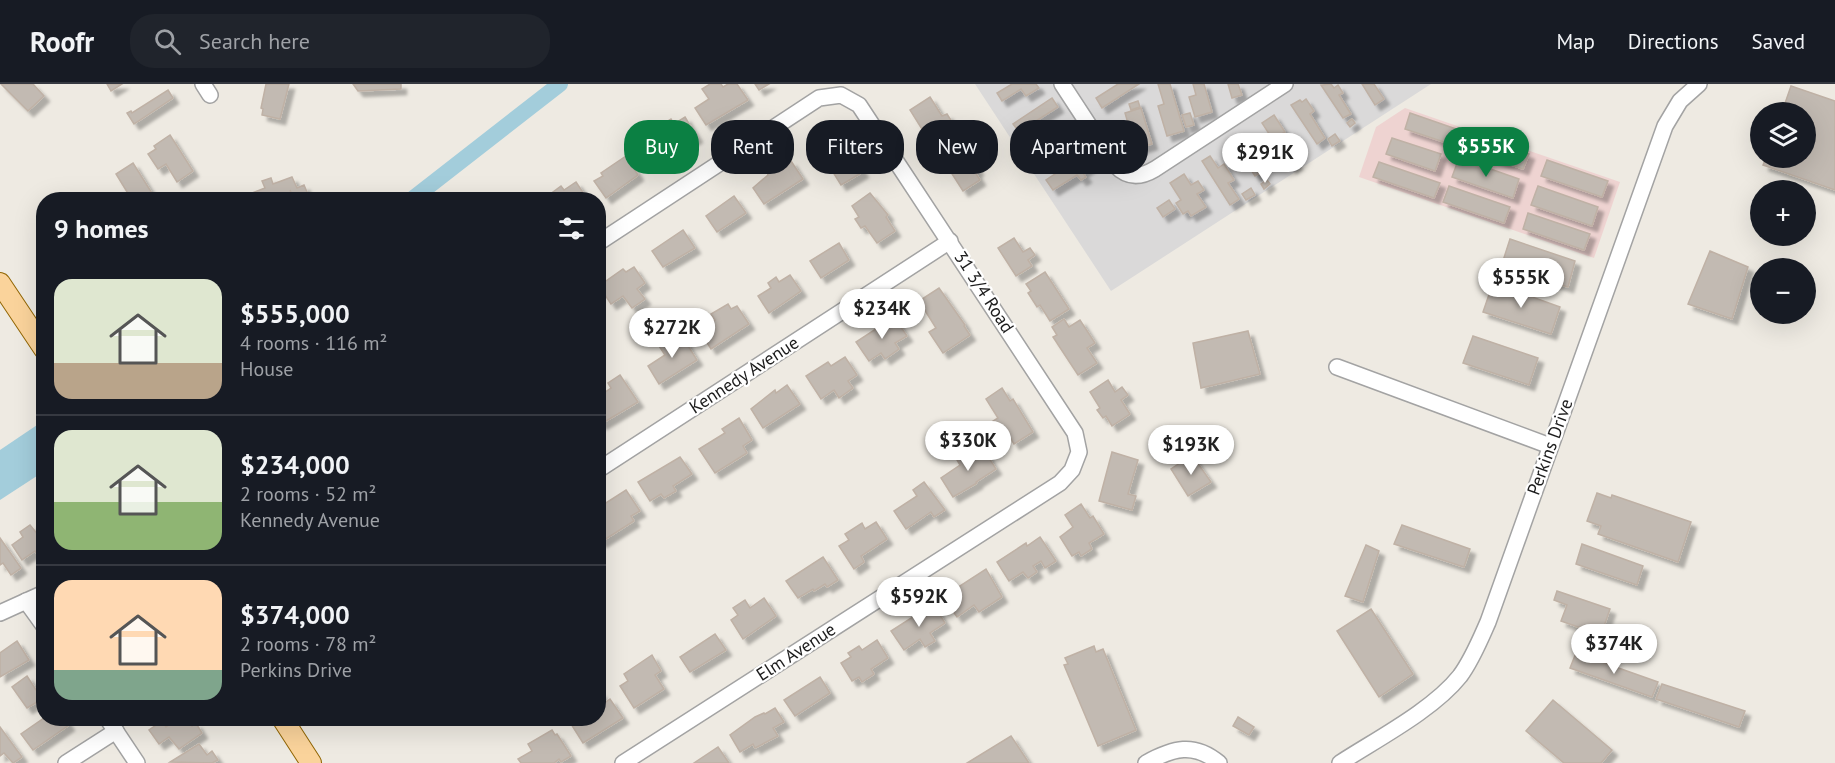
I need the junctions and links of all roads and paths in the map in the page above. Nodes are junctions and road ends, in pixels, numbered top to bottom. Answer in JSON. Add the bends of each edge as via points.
{"nodes":[{"id":1,"x":1062,"y":84,"type":"edge"},
{"id":2,"x":1285,"y":84,"type":"edge"},
{"id":3,"x":1700,"y":84,"type":"edge"},
{"id":4,"x":606,"y":238,"type":"edge"},
{"id":5,"x":950,"y":241,"type":"junction"},
{"id":6,"x":0,"y":283,"type":"edge"},
{"id":7,"x":36,"y":337,"type":"edge"},
{"id":8,"x":1337,"y":367,"type":"dead end"},
{"id":9,"x":1550,"y":446,"type":"junction"},
{"id":10,"x":606,"y":465,"type":"edge"},
{"id":11,"x":1060,"y":483,"type":"joint"},
{"id":12,"x":36,"y":597,"type":"edge"},
{"id":13,"x":26,"y":601,"type":"junction"},
{"id":14,"x":0,"y":614,"type":"edge"},
{"id":15,"x":36,"y":615,"type":"edge"},
{"id":16,"x":111,"y":726,"type":"edge"},
{"id":17,"x":113,"y":726,"type":"edge"},
{"id":18,"x":287,"y":726,"type":"edge"},
{"id":19,"x":66,"y":763,"type":"edge"},
{"id":20,"x":137,"y":763,"type":"edge"},
{"id":21,"x":310,"y":763,"type":"edge"},
{"id":22,"x":623,"y":763,"type":"edge"},
{"id":23,"x":1146,"y":763,"type":"edge"},
{"id":24,"x":1219,"y":763,"type":"edge"},
{"id":25,"x":1340,"y":763,"type":"edge"}],
"edges":[{"from":1,"to":2,"type":"street","via":[[1114,165],[1138,176],[1155,169]]},
{"from":3,"to":9,"type":"street","name":"Perkins Drive","via":[[1680,101],[1665,126]]},
{"from":4,"to":5,"type":"street","name":"31 3/4 Road","via":[[819,98],[841,95],[859,105]]},
{"from":5,"to":10,"type":"street","name":"Kennedy Avenue"},
{"from":5,"to":11,"type":"street","name":"31 3/4 Road","via":[[1075,433],[1079,452],[1072,470]]},
{"from":6,"to":7,"type":"main road"},
{"from":8,"to":9,"type":"street"},
{"from":9,"to":25,"type":"street","name":"Perkins Drive","via":[[1488,622],[1461,676],[1415,715]]},
{"from":11,"to":22,"type":"street","name":"Elm Avenue"},
{"from":12,"to":13,"type":"street"},
{"from":13,"to":14,"type":"street"},
{"from":13,"to":15,"type":"street"},
{"from":16,"to":19,"type":"street"},
{"from":17,"to":20,"type":"street"},
{"from":18,"to":21,"type":"main road"},
{"from":23,"to":24,"type":"street","via":[[1182,749],[1197,750]]}]}
